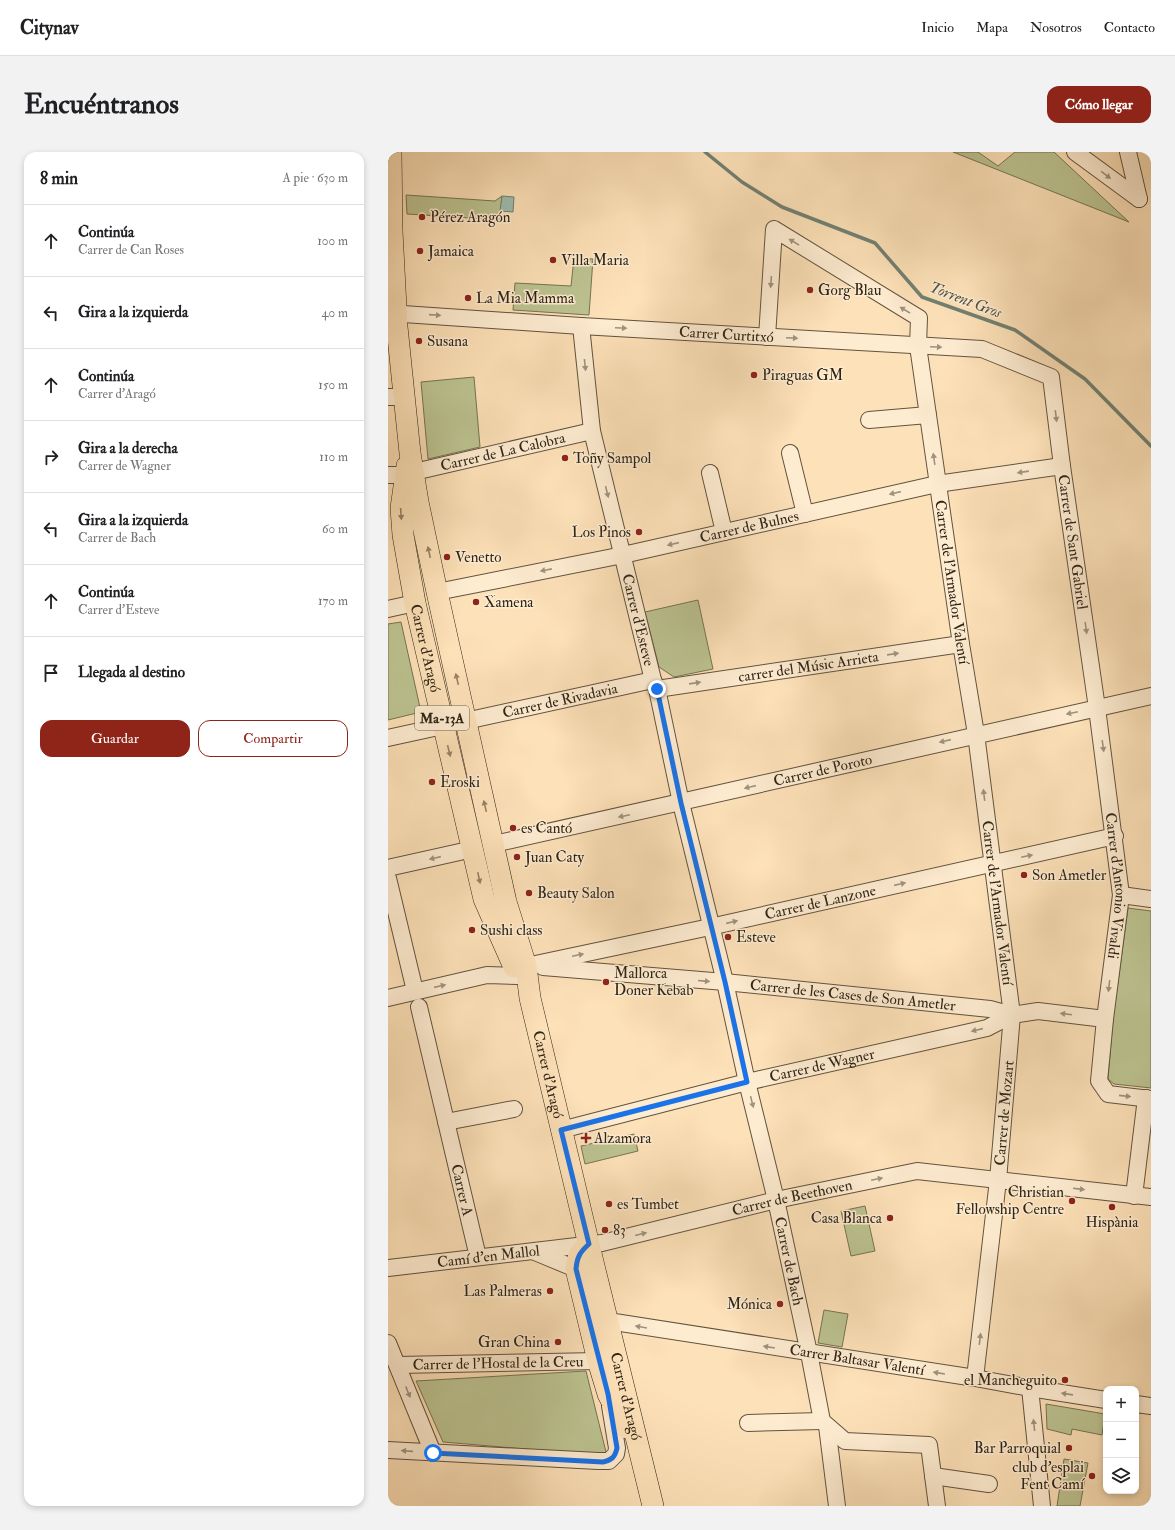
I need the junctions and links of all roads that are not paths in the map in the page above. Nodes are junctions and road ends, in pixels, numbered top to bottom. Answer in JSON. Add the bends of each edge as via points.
{"nodes":[{"id":1,"x":1075,"y":152,"type":"edge"},
{"id":2,"x":1128,"y":152,"type":"edge"},
{"id":3,"x":390,"y":153,"type":"edge"},
{"id":4,"x":390,"y":230,"type":"edge"},
{"id":5,"x":392,"y":313,"type":"edge"},
{"id":6,"x":581,"y":326,"type":"junction"},
{"id":7,"x":767,"y":337,"type":"junction"},
{"id":8,"x":918,"y":346,"type":"junction"},
{"id":9,"x":1051,"y":377,"type":"joint"},
{"id":10,"x":396,"y":397,"type":"edge"},
{"id":11,"x":928,"y":415,"type":"junction"},
{"id":12,"x":869,"y":420,"type":"dead end"},
{"id":13,"x":592,"y":431,"type":"junction"},
{"id":14,"x":790,"y":453,"type":"dead end"},
{"id":15,"x":1062,"y":466,"type":"junction"},
{"id":16,"x":404,"y":469,"type":"edge"},
{"id":17,"x":710,"y":473,"type":"dead end"},
{"id":18,"x":937,"y":484,"type":"junction"},
{"id":19,"x":805,"y":514,"type":"junction"},
{"id":20,"x":724,"y":532,"type":"junction"},
{"id":21,"x":623,"y":555,"type":"junction"},
{"id":22,"x":437,"y":592,"type":"junction"},
{"id":23,"x":416,"y":608,"type":"junction"},
{"id":24,"x":388,"y":609,"type":"edge"},
{"id":25,"x":960,"y":644,"type":"junction"},
{"id":26,"x":655,"y":684,"type":"junction"},
{"id":27,"x":1151,"y":696,"type":"edge"},
{"id":28,"x":1097,"y":708,"type":"junction"},
{"id":29,"x":466,"y":720,"type":"junction"},
{"id":30,"x":443,"y":725,"type":"junction"},
{"id":31,"x":976,"y":734,"type":"junction"},
{"id":32,"x":388,"y":738,"type":"edge"},
{"id":33,"x":681,"y":803,"type":"junction"},
{"id":34,"x":1115,"y":836,"type":"junction"},
{"id":35,"x":494,"y":844,"type":"junction"},
{"id":36,"x":473,"y":849,"type":"junction"},
{"id":37,"x":992,"y":863,"type":"junction"},
{"id":38,"x":388,"y":868,"type":"edge"},
{"id":39,"x":388,"y":878,"type":"edge"},
{"id":40,"x":1121,"y":895,"type":"junction"},
{"id":41,"x":1151,"y":899,"type":"edge"},
{"id":42,"x":710,"y":927,"type":"junction"},
{"id":43,"x":522,"y":971,"type":"junction"},
{"id":44,"x":725,"y":982,"type":"junction"},
{"id":45,"x":415,"y":992,"type":"junction"},
{"id":46,"x":388,"y":998,"type":"edge"},
{"id":47,"x":419,"y":1007,"type":"dead end"},
{"id":48,"x":1012,"y":1014,"type":"junction"},
{"id":49,"x":1105,"y":1018,"type":"junction"},
{"id":50,"x":747,"y":1082,"type":"junction"},
{"id":51,"x":1148,"y":1098,"type":"edge"},
{"id":52,"x":514,"y":1109,"type":"dead end"},
{"id":53,"x":446,"y":1122,"type":"junction"},
{"id":54,"x":561,"y":1130,"type":"junction"},
{"id":55,"x":998,"y":1180,"type":"junction"},
{"id":56,"x":1134,"y":1196,"type":"junction"},
{"id":57,"x":1151,"y":1197,"type":"edge"},
{"id":58,"x":776,"y":1200,"type":"junction"},
{"id":59,"x":589,"y":1244,"type":"junction"},
{"id":60,"x":532,"y":1250,"type":"junction"},
{"id":61,"x":478,"y":1257,"type":"junction"},
{"id":62,"x":388,"y":1268,"type":"edge"},
{"id":63,"x":576,"y":1269,"type":"junction"},
{"id":64,"x":608,"y":1321,"type":"junction"},
{"id":65,"x":388,"y":1343,"type":"edge"},
{"id":66,"x":810,"y":1353,"type":"junction"},
{"id":67,"x":598,"y":1361,"type":"junction"},
{"id":68,"x":398,"y":1366,"type":"junction"},
{"id":69,"x":975,"y":1378,"type":"junction"},
{"id":70,"x":1030,"y":1388,"type":"junction"},
{"id":71,"x":608,"y":1394,"type":"junction"},
{"id":72,"x":1103,"y":1400,"type":"edge"},
{"id":73,"x":1139,"y":1404,"type":"edge"},
{"id":74,"x":1151,"y":1406,"type":"edge"},
{"id":75,"x":748,"y":1423,"type":"dead end"},
{"id":76,"x":824,"y":1423,"type":"junction"},
{"id":77,"x":388,"y":1450,"type":"edge"},
{"id":78,"x":433,"y":1453,"type":"junction"},
{"id":79,"x":640,"y":1455,"type":"junction"},
{"id":80,"x":933,"y":1476,"type":"junction"},
{"id":81,"x":989,"y":1484,"type":"dead end"},
{"id":82,"x":653,"y":1506,"type":"edge"},
{"id":83,"x":837,"y":1506,"type":"edge"},
{"id":84,"x":937,"y":1506,"type":"edge"},
{"id":85,"x":1042,"y":1506,"type":"edge"}],
"edges":[{"from":1,"to":2,"type":"street","one_way":true,"via":[[1139,199]]},
{"from":3,"to":4,"type":"main road","name":"Carrer d'Aragó","number":"Ma-13A"},
{"from":4,"to":5,"type":"main road","name":"Carrer d'Aragó","number":"Ma-13A"},
{"from":5,"to":6,"type":"street","name":"Carrer Curtitxó","one_way":true},
{"from":5,"to":10,"type":"main road","name":"Carrer d'Aragó","number":"Ma-13A"},
{"from":6,"to":7,"type":"street","name":"Carrer Curtitxó","one_way":true},
{"from":6,"to":13,"type":"street","name":"Carrer d'Esteve","one_way":true},
{"from":7,"to":8,"type":"street","name":"Carrer Curtitxó","one_way":true},
{"from":8,"to":7,"type":"street","name":"Carrer de l'Armador Valentí","one_way":true,"via":[[919,318],[774,229]]},
{"from":8,"to":9,"type":"street","name":"Carrer Curtitxó","one_way":true,"via":[[982,349]]},
{"from":8,"to":11,"type":"street","name":"Carrer de l'Armador Valentí"},
{"from":9,"to":15,"type":"street","name":"Carrer de Sant Gabriel","one_way":true},
{"from":10,"to":16,"type":"main road","name":"Carrer d'Aragó","number":"Ma-13A"},
{"from":11,"to":12,"type":"street"},
{"from":18,"to":11,"type":"street","name":"Carrer de l'Armador Valentí","one_way":true},
{"from":13,"to":16,"type":"street","name":"Carrer de La Calobra"},
{"from":13,"to":21,"type":"street","name":"Carrer d'Esteve","one_way":true},
{"from":14,"to":19,"type":"street"},
{"from":15,"to":18,"type":"street","name":"Carrer de Bulnes","one_way":true},
{"from":15,"to":28,"type":"street","name":"Carrer de Sant Gabriel","one_way":true},
{"from":22,"to":16,"type":"main road","name":"Carrer d'Aragó","number":"Ma-13A","one_way":true,"via":[[418,502]]},
{"from":16,"to":23,"type":"main road","name":"Carrer d'Aragó","number":"Ma-13A","one_way":true,"via":[[401,508],[403,535]]},
{"from":17,"to":20,"type":"street"},
{"from":18,"to":19,"type":"street","name":"Carrer de Bulnes","one_way":true},
{"from":18,"to":25,"type":"street","name":"Carrer de l'Armador Valentí"},
{"from":19,"to":20,"type":"street","name":"Carrer de Bulnes"},
{"from":20,"to":21,"type":"street","name":"Carrer de Bulnes","one_way":true},
{"from":21,"to":22,"type":"street","name":"Carrer de Bulnes","one_way":true},
{"from":21,"to":26,"type":"street","name":"Carrer d'Esteve"},
{"from":22,"to":23,"type":"main road"},
{"from":29,"to":22,"type":"main road","name":"Carrer d'Aragó","number":"Ma-13A","one_way":true},
{"from":23,"to":24,"type":"street"},
{"from":23,"to":30,"type":"main road","name":"Carrer d'Aragó","number":"Ma-13A"},
{"from":26,"to":25,"type":"street","name":"carrer del Músic Arrieta","one_way":true},
{"from":25,"to":31,"type":"street","name":"Carrer de l'Armador Valentí"},
{"from":26,"to":29,"type":"street","name":"Carrer de Rivadavia"},
{"from":26,"to":33,"type":"street","name":"Carrer d'Esteve"},
{"from":27,"to":28,"type":"street","name":"Carrer de Poroto"},
{"from":28,"to":31,"type":"street","name":"Carrer de Poroto","one_way":true},
{"from":28,"to":34,"type":"street","name":"Carrer d'Antonio Vivaldi","one_way":true},
{"from":29,"to":30,"type":"street","name":"Carrer de Rivadavia"},
{"from":35,"to":29,"type":"main road","name":"Carrer d'Aragó","number":"Ma-13A","one_way":true},
{"from":30,"to":32,"type":"street","name":"Carrer de Rivadavia"},
{"from":30,"to":36,"type":"main road","name":"Carrer d'Aragó","number":"Ma-13A","one_way":true},
{"from":31,"to":33,"type":"street","name":"Carrer de Poroto","one_way":true},
{"from":37,"to":31,"type":"street","name":"Carrer de l'Armador Valentí","one_way":true},
{"from":33,"to":35,"type":"street","name":"Carrer de Poroto","one_way":true},
{"from":33,"to":42,"type":"street","name":"Carrer d'Esteve"},
{"from":37,"to":34,"type":"street","name":"Carrer de Lanzone","one_way":true},
{"from":34,"to":40,"type":"street","name":"Carrer d'Antonio Vivaldi"},
{"from":35,"to":36,"type":"main road"},
{"from":35,"to":43,"type":"main road","name":"Carrer d'Aragó","number":"Ma-13A"},
{"from":36,"to":38,"type":"street","one_way":true},
{"from":36,"to":43,"type":"main road","name":"Carrer d'Aragó","number":"Ma-13A","one_way":true,"via":[[484,899],[509,954]]},
{"from":42,"to":37,"type":"street","name":"Carrer de Lanzone","one_way":true},
{"from":37,"to":48,"type":"street","name":"Carrer de l'Armador Valentí"},
{"from":39,"to":45,"type":"street"},
{"from":40,"to":41,"type":"street"},
{"from":40,"to":49,"type":"street","name":"Carrer d'Antonio Vivaldi","one_way":true},
{"from":43,"to":42,"type":"street","name":"Carrer de Lanzone","one_way":true},
{"from":42,"to":44,"type":"street","name":"Carrer d'Esteve"},
{"from":43,"to":44,"type":"street","name":"Carrer de les Cases de Son Ametler","one_way":true},
{"from":45,"to":43,"type":"street","one_way":true,"via":[[487,975]]},
{"from":43,"to":54,"type":"main road","name":"Carrer d'Aragó","number":"Ma-13A"},
{"from":44,"to":48,"type":"street","name":"Carrer de les Cases de Son Ametler","via":[[990,1009]]},
{"from":44,"to":50,"type":"street","name":"Carrer de Bach"},
{"from":45,"to":46,"type":"street"},
{"from":47,"to":53,"type":"street","name":"Carrer A"},
{"from":49,"to":48,"type":"street","one_way":true,"via":[[1038,1011]]},
{"from":48,"to":50,"type":"street","name":"Carrer de Wagner","one_way":true,"via":[[987,1028]]},
{"from":48,"to":55,"type":"street","name":"Carrer de Mozart"},
{"from":49,"to":51,"type":"street","name":"Carrer d'Antonio Vivaldi","one_way":true,"via":[[1099,1082],[1102,1088],[1108,1094]]},
{"from":50,"to":54,"type":"street","name":"Carrer de Wagner"},
{"from":50,"to":58,"type":"street","name":"Carrer de Bach","one_way":true},
{"from":51,"to":56,"type":"street"},
{"from":52,"to":53,"type":"street"},
{"from":53,"to":61,"type":"street","name":"Carrer A"},
{"from":54,"to":59,"type":"main road","name":"Carrer d'Aragó","number":"Ma-13A"},
{"from":55,"to":56,"type":"street","name":"Carrer de Beethoven","one_way":true},
{"from":58,"to":55,"type":"street","name":"Carrer de Beethoven","one_way":true,"via":[[917,1171]]},
{"from":69,"to":55,"type":"street","name":"Carrer de Mozart","one_way":true},
{"from":56,"to":57,"type":"street","name":"Carrer de Beethoven"},
{"from":59,"to":58,"type":"street","name":"Carrer de Beethoven","one_way":true,"via":[[602,1243]]},
{"from":58,"to":66,"type":"street","name":"Carrer de Bach"},
{"from":59,"to":60,"type":"street","name":"Camí d'en Mallol"},
{"from":59,"to":63,"type":"main road","via":[[579,1253]]},
{"from":59,"to":64,"type":"main road","name":"Carrer d'Aragó","number":"Ma-13A"},
{"from":60,"to":61,"type":"street","name":"Camí d'en Mallol"},
{"from":60,"to":63,"type":"street"},
{"from":61,"to":62,"type":"street","name":"Camí d'en Mallol"},
{"from":63,"to":67,"type":"main road","name":"Carrer d'Aragó"},
{"from":66,"to":64,"type":"street","name":"Carrer Baltasar Valentí","one_way":true},
{"from":64,"to":79,"type":"main road","name":"Carrer d'Aragó","number":"Ma-13A"},
{"from":65,"to":68,"type":"street"},
{"from":69,"to":66,"type":"street","name":"Carrer Baltasar Valentí","one_way":true},
{"from":66,"to":76,"type":"street","name":"Carrer de Bach"},
{"from":67,"to":68,"type":"street","name":"Carrer de l'Hostal de la Creu"},
{"from":67,"to":71,"type":"main road","name":"Carrer d'Aragó"},
{"from":68,"to":78,"type":"street","one_way":true},
{"from":69,"to":70,"type":"street","name":"Carrer Baltasar Valentí"},
{"from":72,"to":70,"type":"street","name":"Carrer Baltasar Valentí","one_way":true},
{"from":85,"to":70,"type":"street","one_way":true},
{"from":71,"to":78,"type":"street","via":[[617,1448],[616,1454],[609,1461]]},
{"from":71,"to":79,"type":"main road","name":"Carrer d'Aragó"},
{"from":73,"to":74,"type":"street"},
{"from":75,"to":76,"type":"street"},
{"from":76,"to":80,"type":"street","via":[[845,1440],[929,1445]]},
{"from":76,"to":83,"type":"street","name":"Carrer de Bach"},
{"from":78,"to":77,"type":"street","one_way":true},
{"from":79,"to":82,"type":"main road","name":"Carrer d'Aragó","number":"Ma-13A"},
{"from":80,"to":81,"type":"street"},
{"from":80,"to":84,"type":"street"}]}
